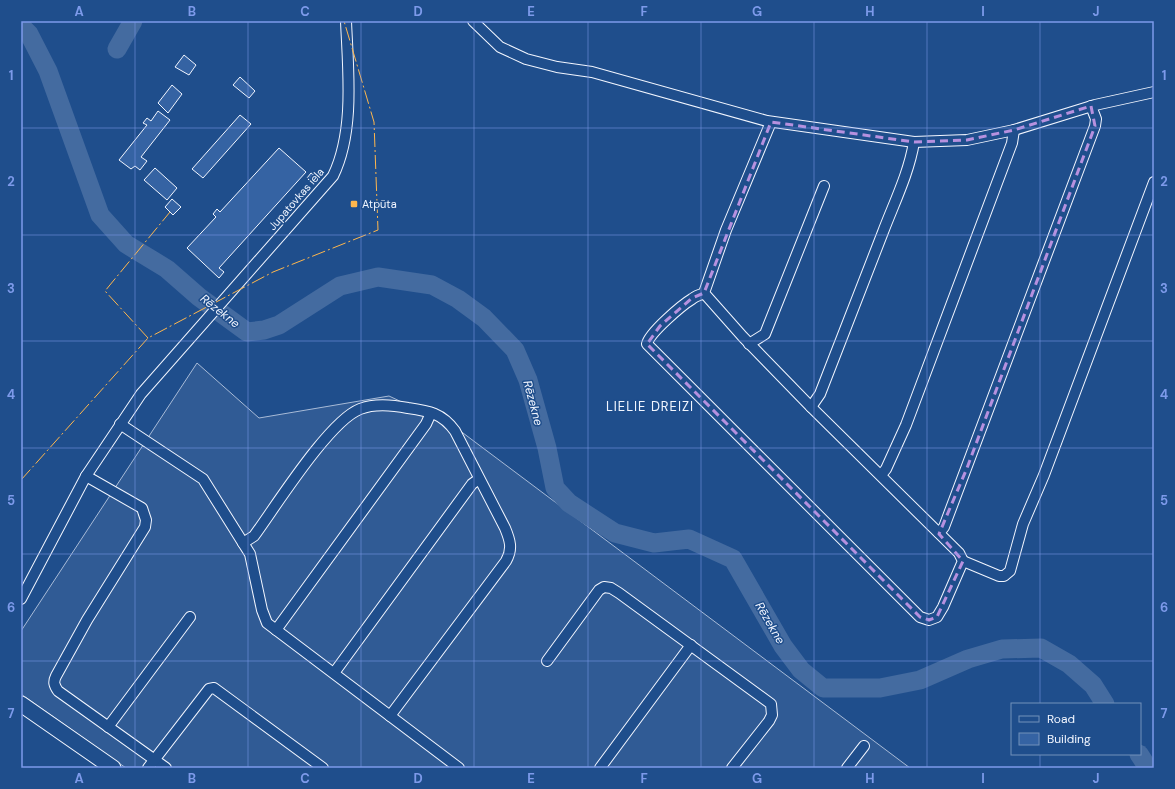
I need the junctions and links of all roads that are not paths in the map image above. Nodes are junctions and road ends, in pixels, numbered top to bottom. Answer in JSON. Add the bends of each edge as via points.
{"nodes":[{"id":1,"x":346,"y":21,"type":"edge"},
{"id":2,"x":472,"y":21,"type":"edge"},
{"id":3,"x":1154,"y":92,"type":"edge"},
{"id":4,"x":1091,"y":106,"type":"junction"},
{"id":5,"x":771,"y":122,"type":"junction"},
{"id":6,"x":1014,"y":130,"type":"junction"},
{"id":7,"x":914,"y":142,"type":"junction"},
{"id":8,"x":1154,"y":182,"type":"edge"},
{"id":9,"x":824,"y":186,"type":"dead end"},
{"id":10,"x":704,"y":294,"type":"junction"},
{"id":11,"x":749,"y":344,"type":"junction"},
{"id":12,"x":812,"y":407,"type":"junction"},
{"id":13,"x":431,"y":413,"type":"junction"},
{"id":14,"x":120,"y":424,"type":"junction"},
{"id":15,"x":881,"y":475,"type":"junction"},
{"id":16,"x":86,"y":476,"type":"junction"},
{"id":17,"x":479,"y":479,"type":"junction"},
{"id":18,"x":939,"y":533,"type":"junction"},
{"id":19,"x":243,"y":543,"type":"junction"},
{"id":20,"x":963,"y":561,"type":"junction"},
{"id":21,"x":21,"y":599,"type":"edge"},
{"id":22,"x":190,"y":616,"type":"dead end"},
{"id":23,"x":276,"y":630,"type":"junction"},
{"id":24,"x":691,"y":645,"type":"junction"},
{"id":25,"x":547,"y":662,"type":"dead end"},
{"id":26,"x":334,"y":673,"type":"junction"},
{"id":27,"x":21,"y":704,"type":"edge"},
{"id":28,"x":390,"y":716,"type":"junction"},
{"id":29,"x":108,"y":727,"type":"junction"},
{"id":30,"x":864,"y":746,"type":"dead end"},
{"id":31,"x":151,"y":764,"type":"edge"},
{"id":32,"x":113,"y":768,"type":"edge"},
{"id":33,"x":166,"y":768,"type":"edge"},
{"id":34,"x":323,"y":768,"type":"edge"},
{"id":35,"x":459,"y":768,"type":"edge"},
{"id":36,"x":600,"y":768,"type":"edge"},
{"id":37,"x":732,"y":768,"type":"edge"},
{"id":38,"x":847,"y":768,"type":"edge"}],
"edges":[{"from":1,"to":14,"type":"street","name":"Jupatovkas iela","via":[[346,134],[333,176],[141,394]]},
{"from":2,"to":5,"type":"street","via":[[500,47],[526,59],[557,68],[592,72]]},
{"from":3,"to":4,"type":"street"},
{"from":4,"to":6,"type":"street"},
{"from":4,"to":18,"type":"street","via":[[1096,119],[1095,126],[967,468],[944,527]]},
{"from":5,"to":7,"type":"street"},
{"from":5,"to":10,"type":"street","via":[[726,230]]},
{"from":6,"to":7,"type":"street","via":[[966,140]]},
{"from":6,"to":15,"type":"street","via":[[1012,143],[906,425]]},
{"from":7,"to":12,"type":"street","via":[[867,275],[820,394]]},
{"from":8,"to":20,"type":"street","via":[[1044,475],[1023,524],[1010,571],[1004,576],[999,576]]},
{"from":9,"to":11,"type":"street","via":[[765,334]]},
{"from":10,"to":11,"type":"street"},
{"from":10,"to":20,"type":"street","via":[[692,298],[660,326],[647,340],[647,344],[920,617],[928,620],[937,616]]},
{"from":11,"to":12,"type":"street"},
{"from":12,"to":15,"type":"street"},
{"from":13,"to":17,"type":"street","via":[[446,420],[455,431]]},
{"from":13,"to":19,"type":"street","via":[[396,406],[376,406],[360,408],[351,414],[329,433],[254,536]]},
{"from":13,"to":23,"type":"street","via":[[426,424]]},
{"from":14,"to":16,"type":"street","name":"Jupatovkas iela"},
{"from":14,"to":19,"type":"street","via":[[203,479]]},
{"from":15,"to":18,"type":"street"},
{"from":16,"to":21,"type":"street","name":"Jupatovkas iela"},
{"from":16,"to":29,"type":"street","via":[[142,508],[146,520],[142,535],[87,620],[54,681],[58,691]]},
{"from":17,"to":26,"type":"street","via":[[472,484]]},
{"from":17,"to":28,"type":"street","via":[[510,541],[510,555]]},
{"from":18,"to":20,"type":"street","via":[[959,553]]},
{"from":19,"to":23,"type":"street","via":[[250,554],[262,610],[267,623]]},
{"from":22,"to":29,"type":"street"},
{"from":23,"to":26,"type":"street"},
{"from":24,"to":25,"type":"street","via":[[619,593],[604,587],[595,594]]},
{"from":24,"to":36,"type":"street"},
{"from":24,"to":37,"type":"street","via":[[771,704],[773,710],[769,721]]},
{"from":26,"to":28,"type":"street"},
{"from":27,"to":32,"type":"main road"},
{"from":28,"to":35,"type":"street"},
{"from":29,"to":31,"type":"street"},
{"from":30,"to":38,"type":"street"},
{"from":31,"to":33,"type":"street"},
{"from":31,"to":34,"type":"street","via":[[209,689],[214,688]]}]}
